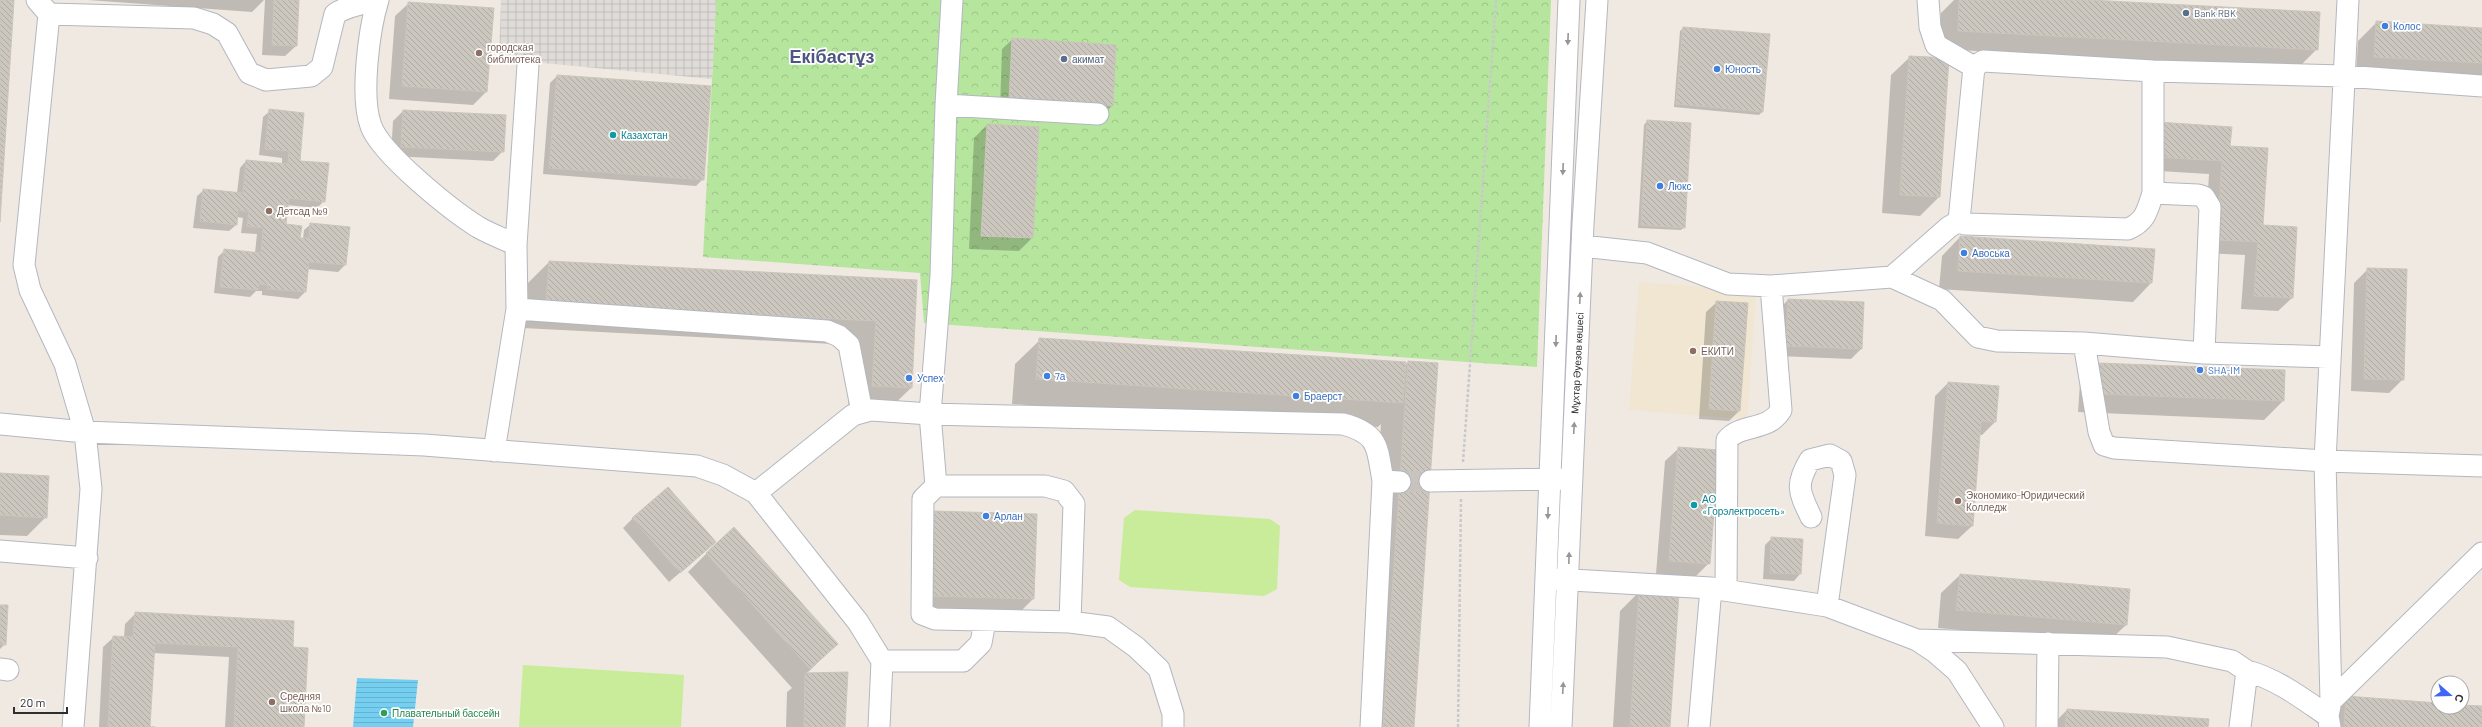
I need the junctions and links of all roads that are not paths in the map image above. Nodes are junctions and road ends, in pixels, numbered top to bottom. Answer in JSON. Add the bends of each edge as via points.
{"nodes":[{"id":1,"x":373,"y":0,"type":"edge"},
{"id":2,"x":378,"y":0,"type":"edge"},
{"id":3,"x":952,"y":0,"type":"edge"},
{"id":4,"x":1570,"y":0,"type":"edge"},
{"id":5,"x":1597,"y":0,"type":"edge"},
{"id":6,"x":1928,"y":0,"type":"edge"},
{"id":7,"x":2348,"y":0,"type":"edge"},
{"id":8,"x":43,"y":7,"type":"edge"},
{"id":9,"x":528,"y":65,"type":"dead end"},
{"id":10,"x":1974,"y":67,"type":"junction"},
{"id":11,"x":2153,"y":71,"type":"junction"},
{"id":12,"x":2344,"y":76,"type":"junction"},
{"id":13,"x":2482,"y":86,"type":"edge"},
{"id":14,"x":946,"y":104,"type":"junction"},
{"id":15,"x":1098,"y":114,"type":"dead end"},
{"id":16,"x":2153,"y":193,"type":"junction"},
{"id":17,"x":1959,"y":221,"type":"junction"},
{"id":18,"x":516,"y":245,"type":"junction"},
{"id":19,"x":1582,"y":246,"type":"junction"},
{"id":20,"x":1892,"y":278,"type":"junction"},
{"id":21,"x":1771,"y":286,"type":"junction"},
{"id":22,"x":517,"y":309,"type":"junction"},
{"id":23,"x":2084,"y":343,"type":"junction"},
{"id":24,"x":2204,"y":353,"type":"junction"},
{"id":25,"x":2329,"y":356,"type":"junction"},
{"id":26,"x":862,"y":412,"type":"junction"},
{"id":27,"x":930,"y":414,"type":"junction"},
{"id":28,"x":0,"y":424,"type":"edge"},
{"id":29,"x":85,"y":432,"type":"junction"},
{"id":30,"x":494,"y":451,"type":"junction"},
{"id":31,"x":2325,"y":461,"type":"junction"},
{"id":32,"x":2482,"y":466,"type":"edge"},
{"id":33,"x":1572,"y":478,"type":"junction"},
{"id":34,"x":1550,"y":480,"type":"junction"},
{"id":35,"x":1430,"y":481,"type":"tunnel mouth"},
{"id":36,"x":936,"y":486,"type":"junction"},
{"id":37,"x":756,"y":493,"type":"junction"},
{"id":38,"x":1811,"y":517,"type":"dead end"},
{"id":39,"x":0,"y":551,"type":"edge"},
{"id":40,"x":2482,"y":553,"type":"edge"},
{"id":41,"x":87,"y":558,"type":"junction"},
{"id":42,"x":1546,"y":578,"type":"junction"},
{"id":43,"x":1568,"y":580,"type":"junction"},
{"id":44,"x":1718,"y":589,"type":"junction"},
{"id":45,"x":1827,"y":606,"type":"junction"},
{"id":46,"x":985,"y":621,"type":"junction"},
{"id":47,"x":1070,"y":622,"type":"junction"},
{"id":48,"x":1917,"y":640,"type":"junction"},
{"id":49,"x":2048,"y":643,"type":"junction"},
{"id":50,"x":882,"y":661,"type":"junction"},
{"id":51,"x":2247,"y":671,"type":"junction"},
{"id":52,"x":2330,"y":715,"type":"edge"},
{"id":53,"x":74,"y":727,"type":"edge"},
{"id":54,"x":879,"y":727,"type":"edge"},
{"id":55,"x":1173,"y":727,"type":"edge"},
{"id":56,"x":1371,"y":727,"type":"edge"},
{"id":57,"x":1540,"y":727,"type":"edge"},
{"id":58,"x":1561,"y":727,"type":"edge"},
{"id":59,"x":1699,"y":727,"type":"edge"},
{"id":60,"x":1993,"y":727,"type":"edge"},
{"id":61,"x":2047,"y":727,"type":"edge"},
{"id":62,"x":2240,"y":727,"type":"edge"}],
"edges":[{"from":1,"to":8,"type":"street","via":[[335,14],[322,68],[311,76],[266,80],[249,73],[226,33],[213,24],[194,18]]},
{"from":2,"to":18,"type":"street","via":[[368,57],[365,105],[371,127],[391,155],[435,195],[478,227]]},
{"from":3,"to":14,"type":"street"},
{"from":4,"to":34,"type":"street","one_way":true},
{"from":5,"to":19,"type":"street","name":"Мұхтар Әуезов көшесі"},
{"from":6,"to":10,"type":"street","via":[[1930,27],[1936,45]]},
{"from":7,"to":12,"type":"street"},
{"from":8,"to":29,"type":"street","via":[[24,265],[30,290],[65,364]]},
{"from":9,"to":18,"type":"street"},
{"from":10,"to":11,"type":"street","via":[[1983,61]]},
{"from":10,"to":17,"type":"street"},
{"from":11,"to":12,"type":"street"},
{"from":11,"to":16,"type":"street"},
{"from":12,"to":13,"type":"street"},
{"from":12,"to":25,"type":"street"},
{"from":14,"to":15,"type":"street"},
{"from":14,"to":27,"type":"street","via":[[941,276]]},
{"from":16,"to":17,"type":"street","via":[[2140,224],[2128,229],[1965,224]]},
{"from":16,"to":24,"type":"street","via":[[2198,195],[2204,197],[2210,207]]},
{"from":17,"to":20,"type":"street"},
{"from":18,"to":22,"type":"street"},
{"from":19,"to":21,"type":"street","via":[[1647,253],[1728,284]]},
{"from":33,"to":19,"type":"street","name":"Мұхтар Әуезов көшесі","one_way":true},
{"from":20,"to":21,"type":"street"},
{"from":20,"to":23,"type":"street","via":[[1942,300],[1978,337],[1997,341]]},
{"from":21,"to":44,"type":"street","via":[[1781,410],[1776,420],[1733,432],[1727,440]]},
{"from":22,"to":26,"type":"street","via":[[827,331],[839,336],[849,345]]},
{"from":22,"to":30,"type":"street"},
{"from":23,"to":24,"type":"street"},
{"from":23,"to":31,"type":"street","via":[[2098,432],[2104,445],[2114,448]]},
{"from":24,"to":25,"type":"street"},
{"from":25,"to":31,"type":"street"},
{"from":26,"to":27,"type":"street","via":[[871,410]]},
{"from":26,"to":37,"type":"street","via":[[853,415]]},
{"from":27,"to":36,"type":"street"},
{"from":27,"to":56,"type":"street","via":[[1343,424],[1362,429],[1375,442],[1392,481]]},
{"from":28,"to":29,"type":"street"},
{"from":29,"to":30,"type":"street","via":[[424,445]]},
{"from":29,"to":41,"type":"street","via":[[91,489]]},
{"from":30,"to":37,"type":"street","via":[[696,466],[722,474]]},
{"from":31,"to":32,"type":"street"},
{"from":31,"to":52,"type":"street"},
{"from":33,"to":34,"type":"street"},
{"from":43,"to":33,"type":"street","name":"Мұхтар Әуезов көшесі","one_way":true},
{"from":34,"to":35,"type":"street"},
{"from":34,"to":42,"type":"street","one_way":true},
{"from":36,"to":46,"type":"street","via":[[923,500],[922,614],[935,619]]},
{"from":36,"to":47,"type":"street","via":[[1045,486],[1064,491],[1074,504]]},
{"from":37,"to":50,"type":"street","via":[[858,622]]},
{"from":38,"to":45,"type":"street","via":[[1800,494],[1800,476],[1810,460],[1830,456],[1841,461],[1845,475]]},
{"from":39,"to":41,"type":"street"},
{"from":40,"to":52,"type":"street"},
{"from":41,"to":53,"type":"street"},
{"from":42,"to":43,"type":"street"},
{"from":42,"to":57,"type":"street"},
{"from":43,"to":44,"type":"street"},
{"from":58,"to":43,"type":"street","name":"Мұхтар Әуезов көшесі","one_way":true},
{"from":44,"to":45,"type":"street"},
{"from":44,"to":59,"type":"street"},
{"from":45,"to":48,"type":"street"},
{"from":46,"to":47,"type":"street"},
{"from":46,"to":50,"type":"street","via":[[981,643],[963,660]]},
{"from":47,"to":55,"type":"street","via":[[1108,627],[1136,646],[1159,669],[1173,714]]},
{"from":48,"to":49,"type":"street"},
{"from":48,"to":60,"type":"street","via":[[1957,671]]},
{"from":49,"to":51,"type":"street","via":[[2167,647],[2232,661]]},
{"from":49,"to":61,"type":"street"},
{"from":50,"to":54,"type":"street"},
{"from":51,"to":52,"type":"street","via":[[2264,676]]},
{"from":51,"to":62,"type":"street"}]}
